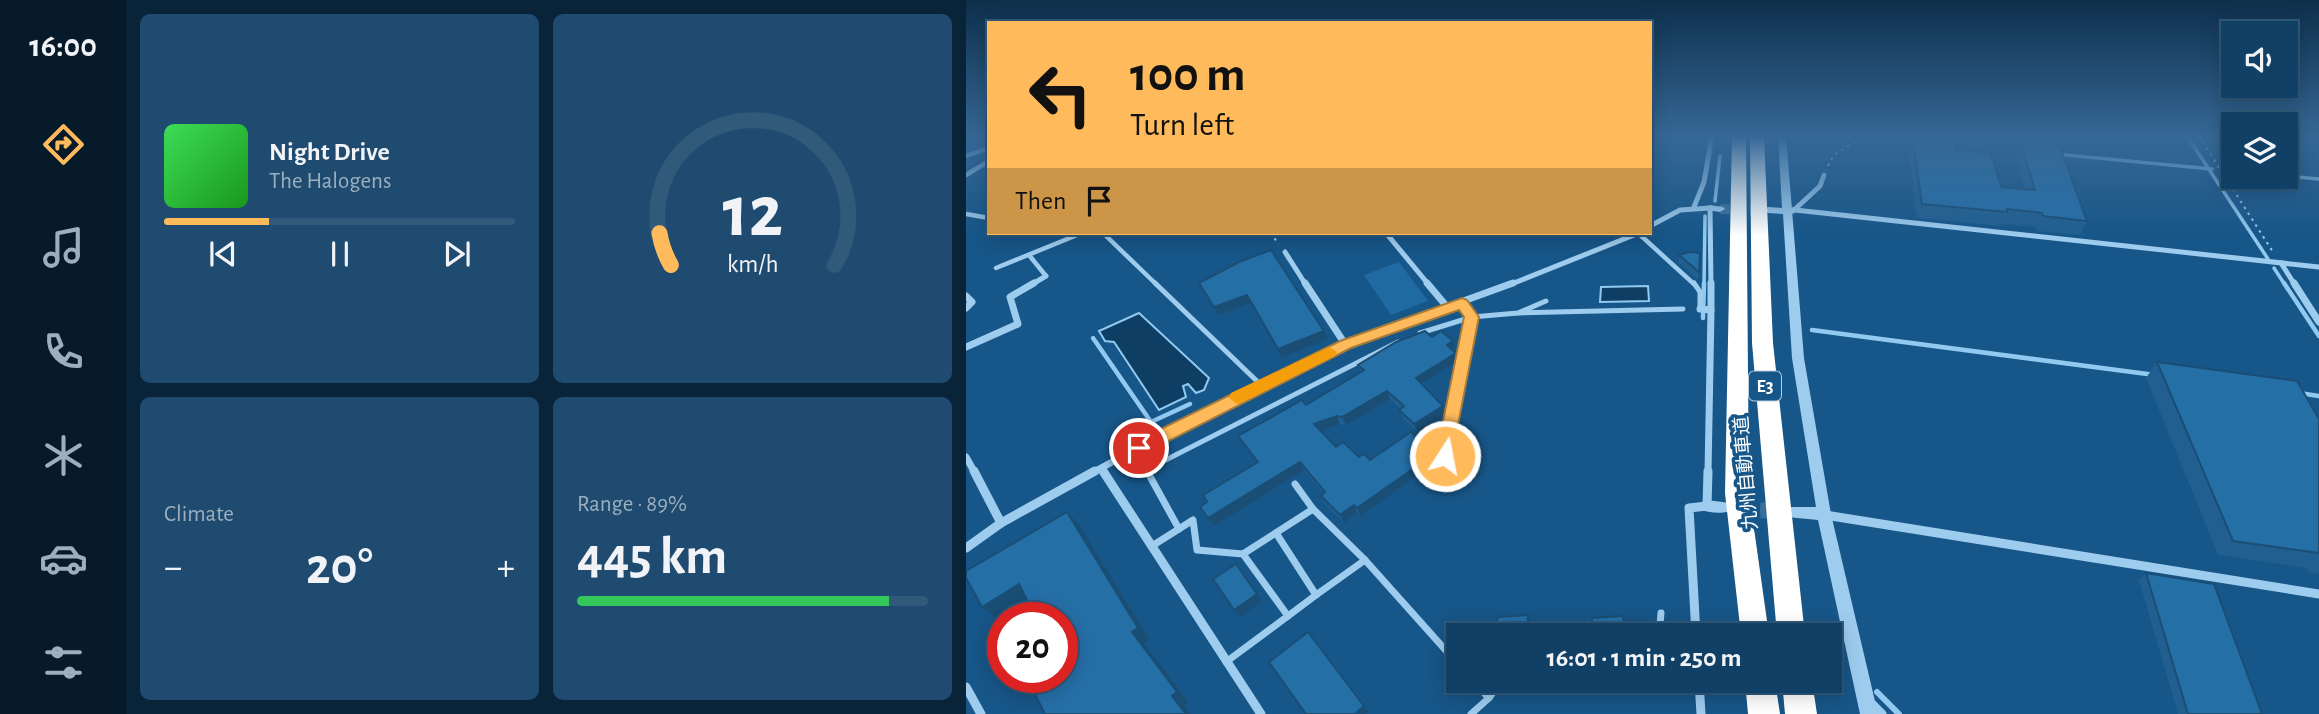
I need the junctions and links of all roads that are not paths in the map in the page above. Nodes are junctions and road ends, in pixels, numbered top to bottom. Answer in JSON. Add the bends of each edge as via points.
{"nodes":[{"id":1,"x":1707,"y":169,"type":"edge"},
{"id":2,"x":1738,"y":169,"type":"edge"},
{"id":3,"x":1758,"y":169,"type":"edge"},
{"id":4,"x":1785,"y":169,"type":"edge"},
{"id":5,"x":1824,"y":175,"type":"road end"},
{"id":6,"x":1694,"y":207,"type":"junction"},
{"id":7,"x":1788,"y":210,"type":"junction"},
{"id":8,"x":1768,"y":211,"type":"tunnel mouth"},
{"id":9,"x":966,"y":214,"type":"edge"},
{"id":10,"x":987,"y":218,"type":"edge"},
{"id":11,"x":1652,"y":225,"type":"edge"},
{"id":12,"x":1077,"y":235,"type":"edge"},
{"id":13,"x":1105,"y":235,"type":"edge"},
{"id":14,"x":1388,"y":235,"type":"edge"},
{"id":15,"x":1634,"y":235,"type":"edge"},
{"id":16,"x":1641,"y":235,"type":"edge"},
{"id":17,"x":1285,"y":252,"type":"road end"},
{"id":18,"x":1029,"y":254,"type":"junction"},
{"id":19,"x":2281,"y":263,"type":"junction"},
{"id":20,"x":2319,"y":267,"type":"edge"},
{"id":21,"x":996,"y":268,"type":"dead end"},
{"id":22,"x":1046,"y":276,"type":"joint"},
{"id":23,"x":966,"y":296,"type":"edge"},
{"id":24,"x":1546,"y":301,"type":"dead end"},
{"id":25,"x":1462,"y":303,"type":"junction"},
{"id":26,"x":966,"y":307,"type":"edge"},
{"id":27,"x":1448,"y":308,"type":"junction"},
{"id":28,"x":1683,"y":309,"type":"dead end"},
{"id":29,"x":1700,"y":309,"type":"joint"},
{"id":30,"x":1711,"y":310,"type":"junction"},
{"id":31,"x":1518,"y":313,"type":"junction"},
{"id":32,"x":1472,"y":317,"type":"junction"},
{"id":33,"x":2319,"y":322,"type":"edge"},
{"id":34,"x":1412,"y":337,"type":"edge"},
{"id":35,"x":1402,"y":341,"type":"edge"},
{"id":36,"x":1345,"y":344,"type":"junction"},
{"id":37,"x":966,"y":347,"type":"edge"},
{"id":38,"x":1262,"y":386,"type":"junction"},
{"id":39,"x":1445,"y":456,"type":"dead end"},
{"id":40,"x":966,"y":457,"type":"edge"},
{"id":41,"x":1101,"y":469,"type":"junction"},
{"id":42,"x":1295,"y":484,"type":"dead end"},
{"id":43,"x":1707,"y":506,"type":"junction"},
{"id":44,"x":1725,"y":507,"type":"tunnel mouth"},
{"id":45,"x":1313,"y":509,"type":"junction"},
{"id":46,"x":1792,"y":513,"type":"tunnel mouth"},
{"id":47,"x":1824,"y":514,"type":"junction"},
{"id":48,"x":1001,"y":523,"type":"junction"},
{"id":49,"x":1179,"y":529,"type":"junction"},
{"id":50,"x":1276,"y":533,"type":"junction"},
{"id":51,"x":1152,"y":546,"type":"junction"},
{"id":52,"x":966,"y":548,"type":"edge"},
{"id":53,"x":1243,"y":554,"type":"junction"},
{"id":54,"x":1365,"y":560,"type":"junction"},
{"id":55,"x":2319,"y":594,"type":"edge"},
{"id":56,"x":1316,"y":595,"type":"junction"},
{"id":57,"x":1661,"y":613,"type":"dead end"},
{"id":58,"x":1288,"y":616,"type":"junction"},
{"id":59,"x":1660,"y":623,"type":"edge"},
{"id":60,"x":1695,"y":623,"type":"edge"},
{"id":61,"x":1753,"y":623,"type":"edge"},
{"id":62,"x":1790,"y":623,"type":"edge"},
{"id":63,"x":1446,"y":651,"type":"edge"},
{"id":64,"x":1226,"y":662,"type":"junction"},
{"id":65,"x":966,"y":687,"type":"edge"},
{"id":66,"x":1484,"y":693,"type":"edge"},
{"id":67,"x":1493,"y":693,"type":"edge"},
{"id":68,"x":1700,"y":693,"type":"edge"},
{"id":69,"x":1761,"y":693,"type":"edge"},
{"id":70,"x":1798,"y":693,"type":"edge"},
{"id":71,"x":1864,"y":696,"type":"junction"},
{"id":72,"x":1489,"y":698,"type":"junction"},
{"id":73,"x":981,"y":714,"type":"edge"},
{"id":74,"x":1261,"y":714,"type":"edge"},
{"id":75,"x":1471,"y":714,"type":"edge"},
{"id":76,"x":1701,"y":714,"type":"edge"},
{"id":77,"x":1764,"y":714,"type":"edge"},
{"id":78,"x":1801,"y":714,"type":"edge"},
{"id":79,"x":1869,"y":714,"type":"edge"},
{"id":80,"x":1882,"y":714,"type":"edge"}],
"edges":[{"from":1,"to":6,"type":"street"},
{"from":2,"to":61,"type":"highway","name":"九州自動車道","number":"E3","via":[[1737,493]]},
{"from":3,"to":62,"type":"highway","name":"九州自動車道","number":"E3","via":[[1765,380]]},
{"from":4,"to":7,"type":"street"},
{"from":5,"to":7,"type":"street","via":[[1820,186]]},
{"from":6,"to":11,"type":"street"},
{"from":6,"to":30,"type":"street","via":[[1715,209]]},
{"from":7,"to":8,"type":"street"},
{"from":7,"to":19,"type":"street"},
{"from":7,"to":47,"type":"street","via":[[1798,358]]},
{"from":9,"to":10,"type":"lane"},
{"from":12,"to":18,"type":"lane"},
{"from":13,"to":38,"type":"lane"},
{"from":14,"to":27,"type":"street"},
{"from":15,"to":25,"type":"street"},
{"from":16,"to":29,"type":"lane","via":[[1695,284]]},
{"from":17,"to":36,"type":"street"},
{"from":18,"to":21,"type":"lane"},
{"from":18,"to":22,"type":"lane"},
{"from":19,"to":20,"type":"street"},
{"from":19,"to":33,"type":"street"},
{"from":22,"to":37,"type":"street","via":[[1010,297],[1018,324]]},
{"from":23,"to":26,"type":"street","via":[[972,302]]},
{"from":24,"to":31,"type":"lane"},
{"from":25,"to":27,"type":"street"},
{"from":25,"to":32,"type":"lane"},
{"from":27,"to":36,"type":"street"},
{"from":28,"to":31,"type":"lane"},
{"from":29,"to":30,"type":"street"},
{"from":30,"to":43,"type":"street"},
{"from":31,"to":32,"type":"lane"},
{"from":32,"to":34,"type":"lane"},
{"from":32,"to":39,"type":"lane"},
{"from":35,"to":49,"type":"lane","via":[[1146,470]]},
{"from":36,"to":38,"type":"street"},
{"from":38,"to":41,"type":"street"},
{"from":40,"to":48,"type":"street"},
{"from":41,"to":48,"type":"street"},
{"from":41,"to":51,"type":"street"},
{"from":42,"to":45,"type":"lane"},
{"from":43,"to":44,"type":"street"},
{"from":43,"to":60,"type":"street","via":[[1689,508]]},
{"from":45,"to":50,"type":"lane"},
{"from":45,"to":54,"type":"lane"},
{"from":46,"to":47,"type":"street"},
{"from":47,"to":55,"type":"street"},
{"from":47,"to":71,"type":"street"},
{"from":48,"to":52,"type":"street"},
{"from":49,"to":51,"type":"lane"},
{"from":49,"to":53,"type":"lane","via":[[1192,520],[1197,550]]},
{"from":50,"to":53,"type":"lane"},
{"from":50,"to":56,"type":"lane"},
{"from":51,"to":64,"type":"street"},
{"from":53,"to":58,"type":"lane"},
{"from":54,"to":56,"type":"lane"},
{"from":54,"to":63,"type":"lane"},
{"from":56,"to":58,"type":"lane"},
{"from":57,"to":59,"type":"lane"},
{"from":58,"to":64,"type":"lane"},
{"from":64,"to":74,"type":"street"},
{"from":65,"to":73,"type":"street"},
{"from":66,"to":72,"type":"lane"},
{"from":67,"to":72,"type":"lane"},
{"from":68,"to":76,"type":"street"},
{"from":69,"to":77,"type":"highway"},
{"from":70,"to":78,"type":"highway"},
{"from":71,"to":79,"type":"street"},
{"from":71,"to":80,"type":"street"},
{"from":72,"to":75,"type":"lane"}]}
